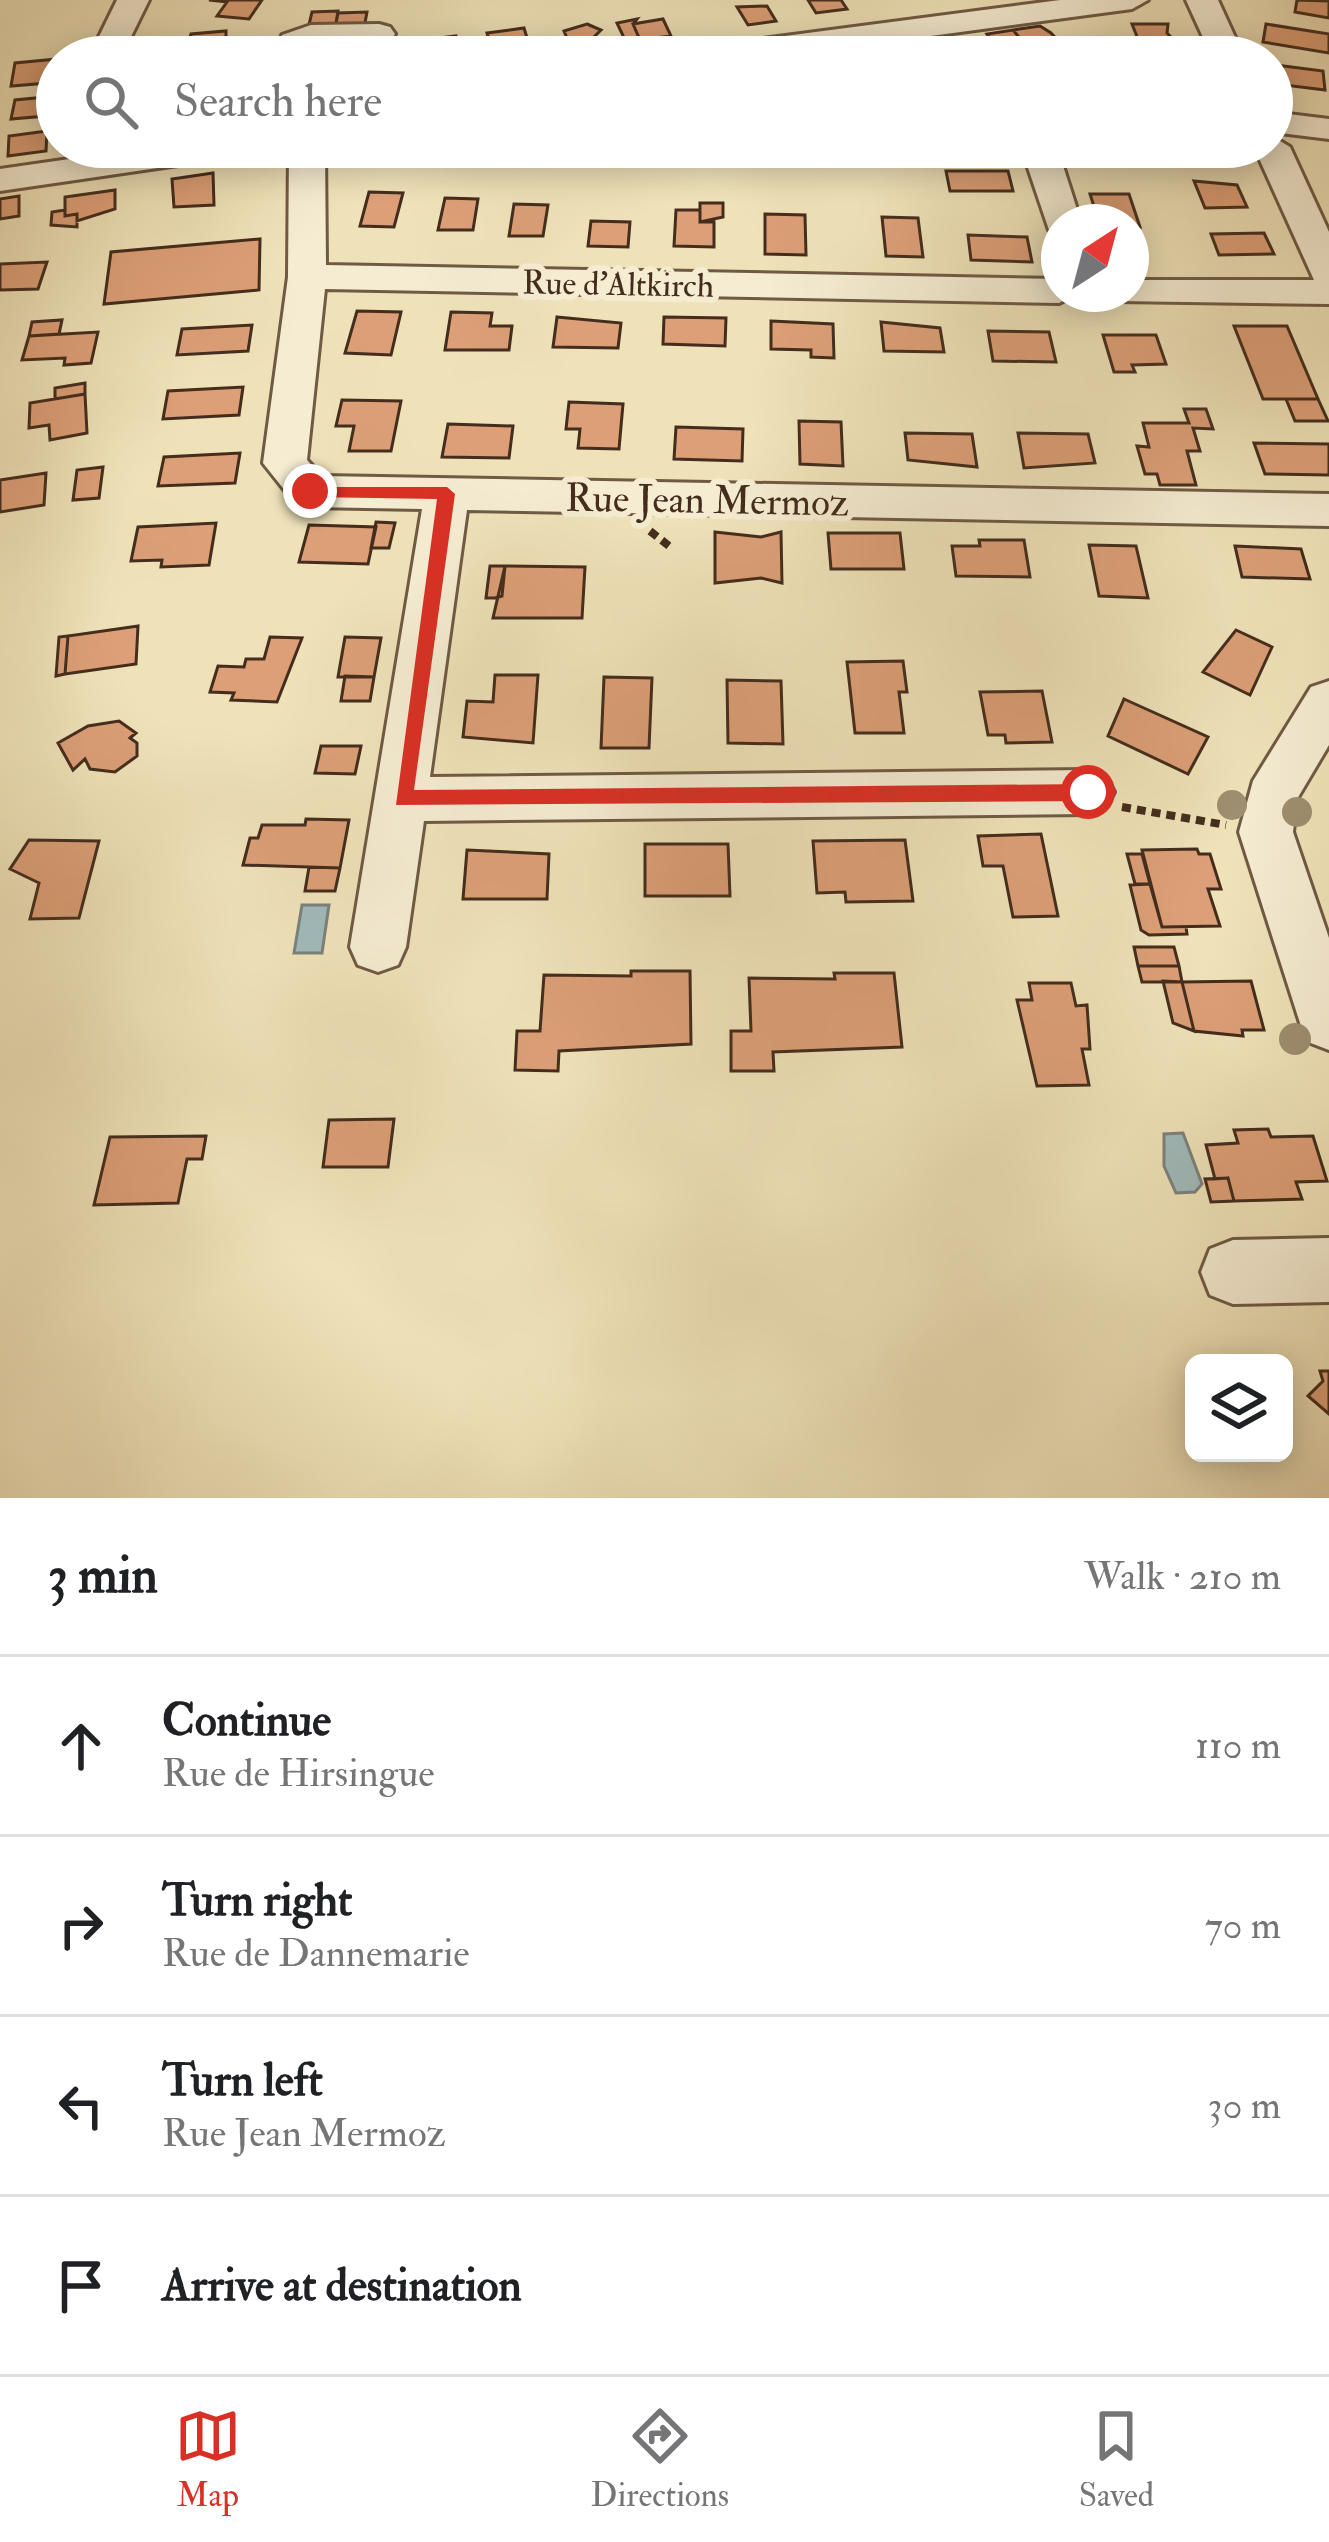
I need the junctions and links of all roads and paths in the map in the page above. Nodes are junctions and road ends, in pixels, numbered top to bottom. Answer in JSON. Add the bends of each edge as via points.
{"nodes":[{"id":1,"x":133,"y":0,"type":"edge"},
{"id":2,"x":1132,"y":0,"type":"edge"},
{"id":3,"x":1202,"y":0,"type":"edge"},
{"id":4,"x":379,"y":34,"type":"dead end"},
{"id":5,"x":115,"y":36,"type":"edge"},
{"id":6,"x":308,"y":36,"type":"edge"},
{"id":7,"x":860,"y":36,"type":"edge"},
{"id":8,"x":1218,"y":36,"type":"edge"},
{"id":9,"x":1293,"y":125,"type":"edge"},
{"id":10,"x":1329,"y":129,"type":"edge"},
{"id":11,"x":48,"y":168,"type":"edge"},
{"id":12,"x":307,"y":168,"type":"edge"},
{"id":13,"x":1045,"y":168,"type":"edge"},
{"id":14,"x":1282,"y":168,"type":"edge"},
{"id":15,"x":0,"y":180,"type":"edge"},
{"id":16,"x":1056,"y":204,"type":"edge"},
{"id":17,"x":1329,"y":273,"type":"edge"},
{"id":18,"x":307,"y":277,"type":"junction"},
{"id":19,"x":1041,"y":291,"type":"edge"},
{"id":20,"x":1149,"y":292,"type":"edge"},
{"id":21,"x":1329,"y":292,"type":"edge"},
{"id":22,"x":447,"y":494,"type":"junction"},
{"id":23,"x":1329,"y":510,"type":"edge"},
{"id":24,"x":647,"y":529,"type":"dead end"},
{"id":25,"x":673,"y":549,"type":"dead end"},
{"id":26,"x":1329,"y":700,"type":"edge"},
{"id":27,"x":1088,"y":792,"type":"joint"},
{"id":28,"x":403,"y":799,"type":"junction"},
{"id":29,"x":1246,"y":828,"type":"dead end"},
{"id":30,"x":378,"y":947,"type":"dead end"},
{"id":31,"x":1329,"y":1023,"type":"edge"},
{"id":32,"x":1329,"y":1270,"type":"edge"},
{"id":33,"x":1233,"y":1272,"type":"dead end"}],
"edges":[{"from":1,"to":5,"type":"street"},
{"from":2,"to":7,"type":"street"},
{"from":3,"to":8,"type":"street"},
{"from":4,"to":6,"type":"street"},
{"from":9,"to":10,"type":"street"},
{"from":11,"to":15,"type":"street"},
{"from":12,"to":18,"type":"street"},
{"from":13,"to":16,"type":"street"},
{"from":14,"to":17,"type":"street"},
{"from":18,"to":19,"type":"street","name":"Rue d'Altkirch"},
{"from":18,"to":22,"type":"street","name":"Rue Jean Mermoz","via":[[285,464],[310,491]]},
{"from":20,"to":21,"type":"street"},
{"from":22,"to":23,"type":"street","name":"Rue Jean Mermoz"},
{"from":22,"to":28,"type":"street"},
{"from":24,"to":25,"type":"path"},
{"from":26,"to":31,"type":"street","via":[[1271,796],[1266,832]]},
{"from":27,"to":28,"type":"street"},
{"from":27,"to":29,"type":"path","via":[[1124,808]]},
{"from":28,"to":30,"type":"street"},
{"from":32,"to":33,"type":"street"}]}
